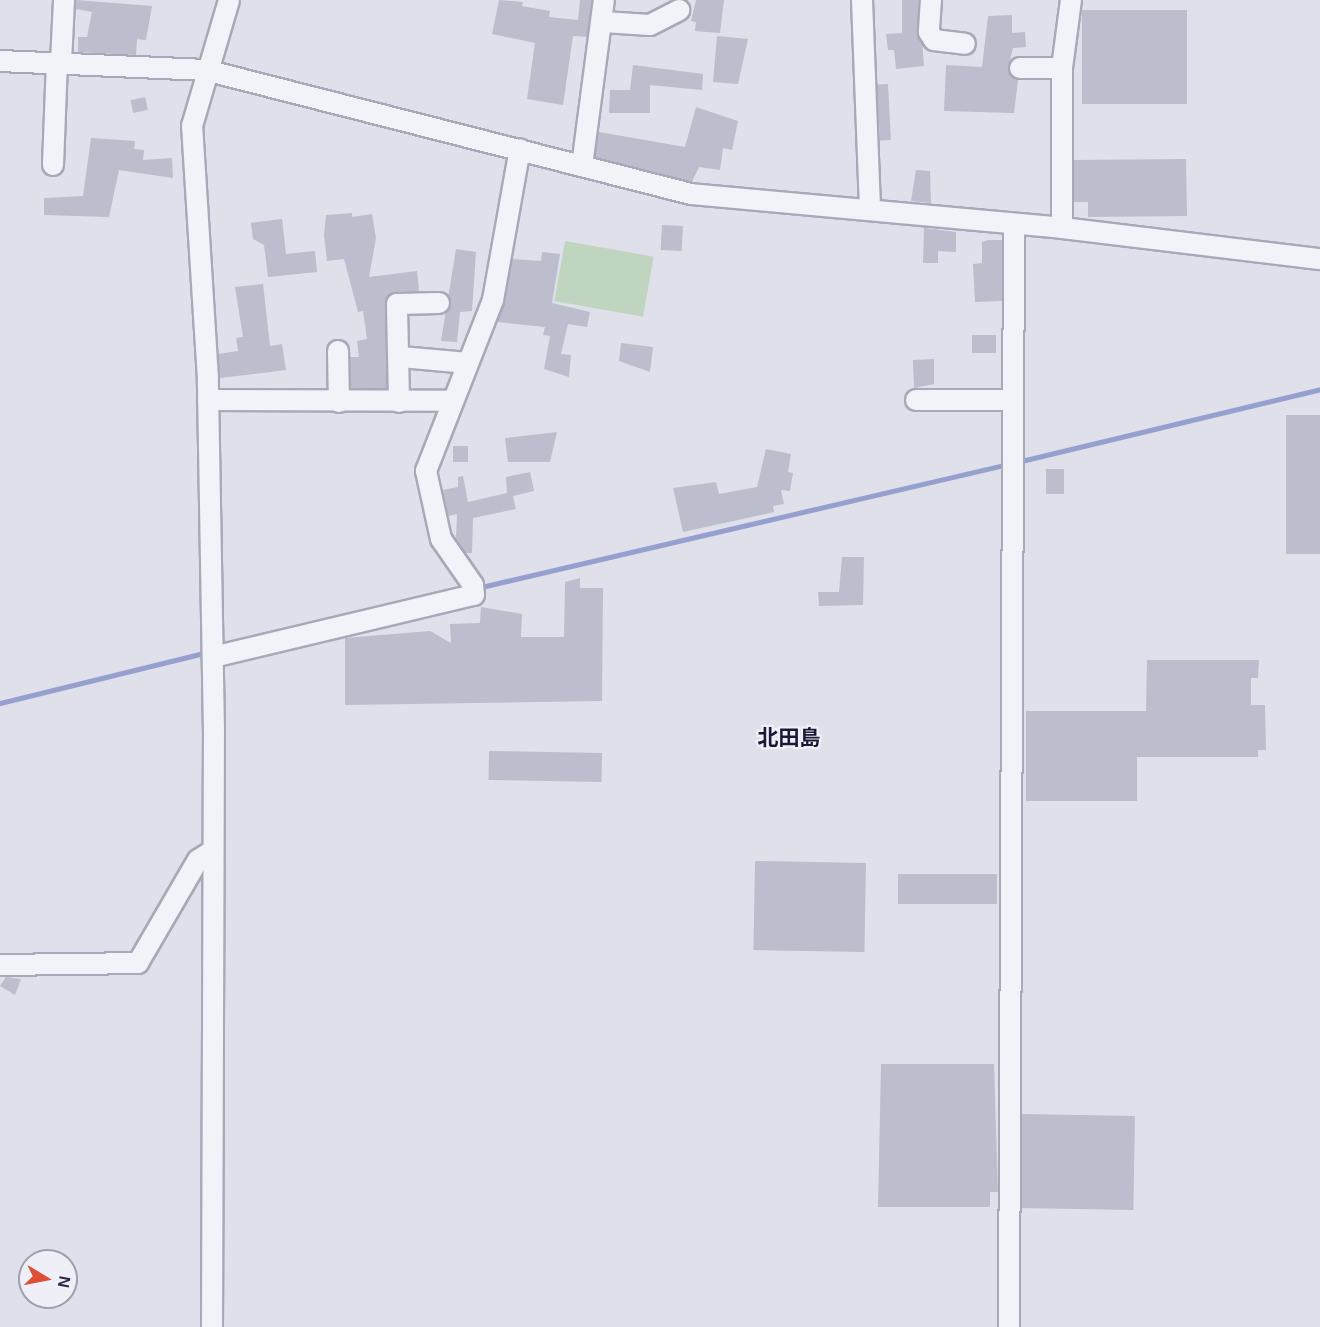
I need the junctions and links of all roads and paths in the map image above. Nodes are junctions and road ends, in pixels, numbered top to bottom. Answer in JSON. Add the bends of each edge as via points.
{"nodes":[{"id":1,"x":64,"y":0,"type":"edge"},
{"id":2,"x":229,"y":0,"type":"edge"},
{"id":3,"x":604,"y":0,"type":"edge"},
{"id":4,"x":862,"y":0,"type":"edge"},
{"id":5,"x":931,"y":0,"type":"edge"},
{"id":6,"x":1071,"y":0,"type":"edge"},
{"id":7,"x":680,"y":10,"type":"dead end"},
{"id":8,"x":603,"y":22,"type":"junction"},
{"id":9,"x":965,"y":44,"type":"dead end"},
{"id":10,"x":0,"y":61,"type":"edge"},
{"id":11,"x":59,"y":62,"type":"junction"},
{"id":12,"x":1020,"y":68,"type":"dead end"},
{"id":13,"x":1062,"y":68,"type":"junction"},
{"id":14,"x":205,"y":70,"type":"junction"},
{"id":15,"x":520,"y":149,"type":"junction"},
{"id":16,"x":53,"y":165,"type":"dead end"},
{"id":17,"x":582,"y":166,"type":"junction"},
{"id":18,"x":870,"y":210,"type":"junction"},
{"id":19,"x":1014,"y":224,"type":"junction"},
{"id":20,"x":1062,"y":228,"type":"junction"},
{"id":21,"x":1320,"y":259,"type":"edge"},
{"id":22,"x":439,"y":303,"type":"dead end"},
{"id":23,"x":338,"y":351,"type":"dead end"},
{"id":24,"x":401,"y":357,"type":"junction"},
{"id":25,"x":468,"y":363,"type":"junction"},
{"id":26,"x":208,"y":400,"type":"junction"},
{"id":27,"x":916,"y":400,"type":"dead end"},
{"id":28,"x":1011,"y":400,"type":"junction"},
{"id":29,"x":339,"y":402,"type":"junction"},
{"id":30,"x":399,"y":402,"type":"junction"},
{"id":31,"x":453,"y":402,"type":"junction"},
{"id":32,"x":213,"y":657,"type":"junction"},
{"id":33,"x":211,"y":852,"type":"junction"},
{"id":34,"x":0,"y":965,"type":"edge"},
{"id":35,"x":212,"y":1327,"type":"edge"},
{"id":36,"x":1009,"y":1327,"type":"edge"}],
"edges":[{"from":1,"to":11,"type":"street"},
{"from":2,"to":14,"type":"street"},
{"from":3,"to":8,"type":"street"},
{"from":4,"to":18,"type":"street"},
{"from":5,"to":9,"type":"street","via":[[929,32],[934,40]]},
{"from":6,"to":13,"type":"street"},
{"from":7,"to":8,"type":"street","via":[[650,25]]},
{"from":8,"to":17,"type":"street"},
{"from":10,"to":11,"type":"street"},
{"from":11,"to":14,"type":"street"},
{"from":11,"to":16,"type":"street"},
{"from":12,"to":13,"type":"street"},
{"from":13,"to":20,"type":"street"},
{"from":14,"to":15,"type":"street"},
{"from":14,"to":26,"type":"street","via":[[192,126]]},
{"from":15,"to":17,"type":"street"},
{"from":15,"to":25,"type":"street","via":[[493,300]]},
{"from":17,"to":18,"type":"street","via":[[691,194]]},
{"from":18,"to":19,"type":"street"},
{"from":19,"to":20,"type":"street"},
{"from":19,"to":28,"type":"street"},
{"from":20,"to":21,"type":"street"},
{"from":22,"to":24,"type":"street","via":[[397,304]]},
{"from":23,"to":29,"type":"street"},
{"from":24,"to":25,"type":"street"},
{"from":24,"to":30,"type":"street"},
{"from":25,"to":31,"type":"street"},
{"from":26,"to":29,"type":"street"},
{"from":26,"to":32,"type":"street"},
{"from":27,"to":28,"type":"street"},
{"from":28,"to":36,"type":"street"},
{"from":29,"to":30,"type":"street"},
{"from":30,"to":31,"type":"street"},
{"from":31,"to":32,"type":"street","via":[[426,471],[441,539],[473,585],[474,595]]},
{"from":32,"to":33,"type":"street"},
{"from":33,"to":34,"type":"street","via":[[198,860],[138,963]]},
{"from":33,"to":35,"type":"street"}]}
